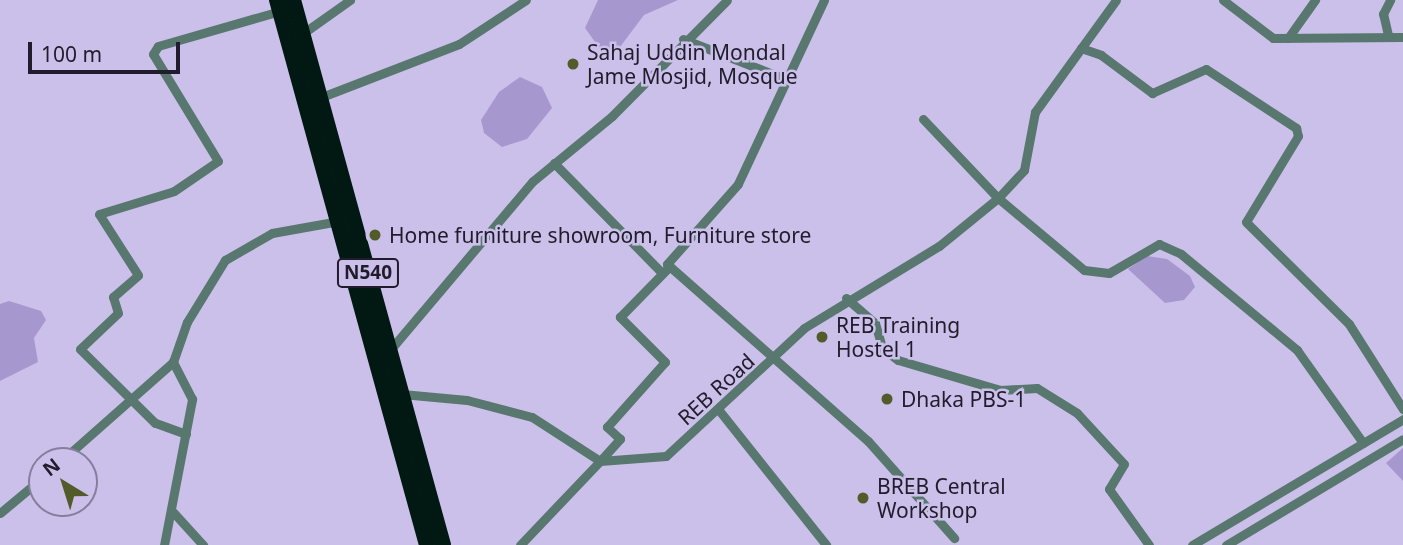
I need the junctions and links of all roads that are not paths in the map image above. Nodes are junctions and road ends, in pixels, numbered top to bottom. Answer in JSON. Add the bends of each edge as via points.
{"nodes":[{"id":1,"x":293,"y":0,"type":"edge"},
{"id":2,"x":350,"y":0,"type":"edge"},
{"id":3,"x":526,"y":0,"type":"edge"},
{"id":4,"x":727,"y":0,"type":"edge"},
{"id":5,"x":824,"y":0,"type":"edge"},
{"id":6,"x":1116,"y":0,"type":"edge"},
{"id":7,"x":1223,"y":0,"type":"edge"},
{"id":8,"x":1315,"y":0,"type":"edge"},
{"id":9,"x":1390,"y":0,"type":"edge"},
{"id":10,"x":278,"y":5,"type":"edge"},
{"id":11,"x":302,"y":34,"type":"junction"},
{"id":12,"x":1388,"y":35,"type":"junction"},
{"id":13,"x":1403,"y":37,"type":"edge"},
{"id":14,"x":1287,"y":38,"type":"junction"},
{"id":15,"x":683,"y":39,"type":"junction"},
{"id":16,"x":1081,"y":48,"type":"junction"},
{"id":17,"x":783,"y":78,"type":"junction"},
{"id":18,"x":319,"y":98,"type":"junction"},
{"id":19,"x":923,"y":119,"type":"dead end"},
{"id":20,"x":554,"y":163,"type":"junction"},
{"id":21,"x":998,"y":198,"type":"junction"},
{"id":22,"x":339,"y":222,"type":"junction"},
{"id":23,"x":670,"y":266,"type":"junction"},
{"id":24,"x":662,"y":273,"type":"junction"},
{"id":25,"x":846,"y":298,"type":"junction"},
{"id":26,"x":390,"y":350,"type":"junction"},
{"id":27,"x":774,"y":359,"type":"junction"},
{"id":28,"x":173,"y":362,"type":"junction"},
{"id":29,"x":402,"y":394,"type":"junction"},
{"id":30,"x":129,"y":401,"type":"junction"},
{"id":31,"x":718,"y":409,"type":"junction"},
{"id":32,"x":1403,"y":409,"type":"edge"},
{"id":33,"x":1403,"y":419,"type":"edge"},
{"id":34,"x":186,"y":434,"type":"junction"},
{"id":35,"x":1403,"y":439,"type":"edge"},
{"id":36,"x":1363,"y":443,"type":"junction"},
{"id":37,"x":77,"y":447,"type":"edge"},
{"id":38,"x":600,"y":461,"type":"junction"},
{"id":39,"x":28,"y":490,"type":"edge"},
{"id":40,"x":173,"y":512,"type":"junction"},
{"id":41,"x":0,"y":513,"type":"edge"},
{"id":42,"x":954,"y":538,"type":"dead end"},
{"id":43,"x":164,"y":545,"type":"edge"},
{"id":44,"x":203,"y":545,"type":"edge"},
{"id":45,"x":427,"y":545,"type":"edge"},
{"id":46,"x":443,"y":545,"type":"edge"},
{"id":47,"x":520,"y":545,"type":"edge"},
{"id":48,"x":826,"y":545,"type":"edge"},
{"id":49,"x":1149,"y":545,"type":"edge"},
{"id":50,"x":1192,"y":545,"type":"edge"},
{"id":51,"x":1226,"y":545,"type":"edge"}],
"edges":[{"from":1,"to":11,"type":"highway","number":"N540"},
{"from":2,"to":11,"type":"street"},
{"from":3,"to":18,"type":"street","via":[[459,44]]},
{"from":4,"to":15,"type":"street"},
{"from":5,"to":17,"type":"street"},
{"from":6,"to":16,"type":"street","name":"REB Road"},
{"from":7,"to":14,"type":"street","via":[[1273,38]]},
{"from":8,"to":14,"type":"street"},
{"from":9,"to":12,"type":"street","via":[[1382,14]]},
{"from":10,"to":22,"type":"highway","number":"N540"},
{"from":10,"to":30,"type":"street","via":[[175,38],[153,54],[218,161],[174,191],[99,214],[138,275],[113,297],[118,313],[80,349]]},
{"from":11,"to":18,"type":"highway","number":"N540"},
{"from":12,"to":13,"type":"street"},
{"from":12,"to":14,"type":"street"},
{"from":15,"to":17,"type":"street"},
{"from":15,"to":20,"type":"street","via":[[612,116]]},
{"from":16,"to":21,"type":"street","name":"REB Road","via":[[1035,111],[1024,170]]},
{"from":16,"to":32,"type":"street","via":[[1101,55],[1152,93],[1206,69],[1296,128],[1298,136],[1246,222],[1349,324]]},
{"from":17,"to":23,"type":"street","via":[[738,184]]},
{"from":18,"to":26,"type":"highway","number":"N540"},
{"from":19,"to":21,"type":"street"},
{"from":20,"to":24,"type":"street"},
{"from":20,"to":26,"type":"street"},
{"from":21,"to":25,"type":"street","name":"REB Road","via":[[939,246]]},
{"from":21,"to":36,"type":"street","via":[[1097,275],[1168,244],[1297,350]]},
{"from":22,"to":28,"type":"street","via":[[272,233],[225,260],[187,322]]},
{"from":22,"to":45,"type":"highway","number":"N540"},
{"from":23,"to":24,"type":"street"},
{"from":23,"to":27,"type":"street"},
{"from":24,"to":38,"type":"street","via":[[620,317],[666,362],[607,427],[620,439]]},
{"from":25,"to":27,"type":"street","name":"REB Road"},
{"from":25,"to":49,"type":"street","via":[[875,323],[882,348],[898,360],[1000,390],[1037,388],[1077,413],[1124,464],[1108,489]]},
{"from":26,"to":29,"type":"highway","number":"N540"},
{"from":27,"to":31,"type":"street","name":"REB Road"},
{"from":27,"to":42,"type":"street","via":[[868,441]]},
{"from":28,"to":30,"type":"street"},
{"from":28,"to":34,"type":"street","via":[[192,388]]},
{"from":29,"to":38,"type":"street","via":[[467,400],[532,417]]},
{"from":29,"to":46,"type":"highway","number":"N540"},
{"from":30,"to":34,"type":"street","via":[[155,423]]},
{"from":30,"to":37,"type":"street"},
{"from":31,"to":38,"type":"street","name":"REB Road","via":[[666,456]]},
{"from":31,"to":48,"type":"street"},
{"from":33,"to":36,"type":"street"},
{"from":34,"to":40,"type":"street"},
{"from":35,"to":51,"type":"street"},
{"from":36,"to":50,"type":"street"},
{"from":38,"to":47,"type":"street"},
{"from":39,"to":41,"type":"street"},
{"from":40,"to":43,"type":"street"},
{"from":40,"to":44,"type":"street"}]}
